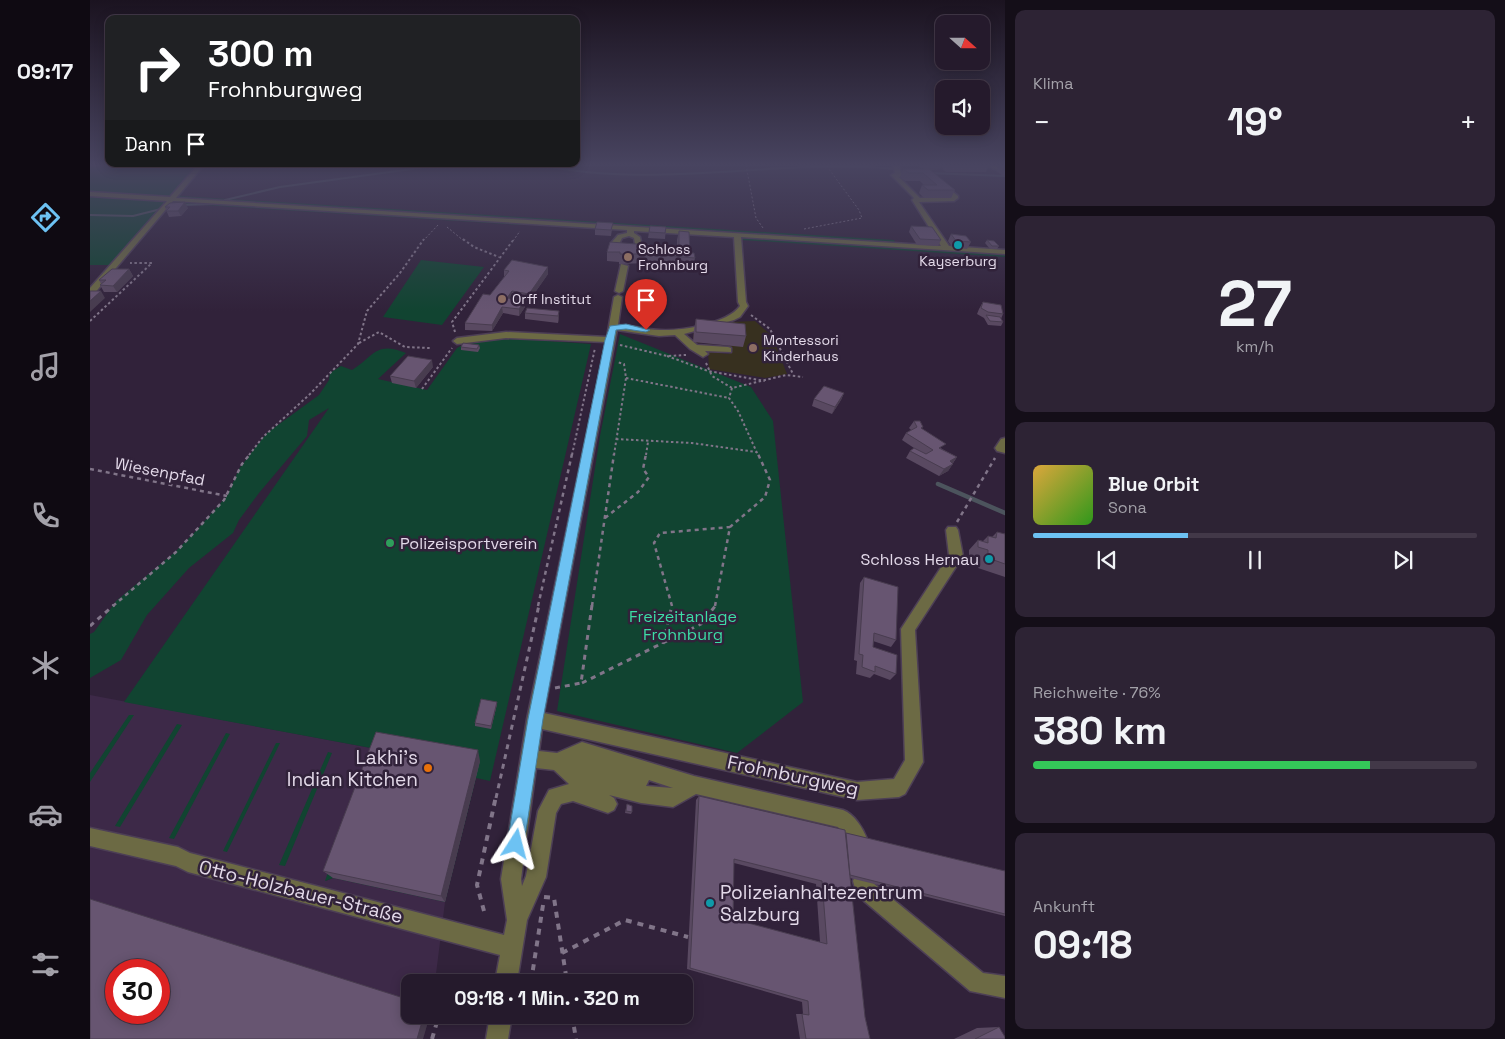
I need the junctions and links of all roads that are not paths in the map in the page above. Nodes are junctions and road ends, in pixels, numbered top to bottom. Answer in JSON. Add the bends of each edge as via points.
{"nodes":[{"id":1,"x":160,"y":213,"type":"edge"},
{"id":2,"x":395,"y":213,"type":"edge"},
{"id":3,"x":924,"y":213,"type":"edge"},
{"id":4,"x":738,"y":235,"type":"junction"},
{"id":5,"x":947,"y":249,"type":"junction"},
{"id":6,"x":1005,"y":252,"type":"edge"},
{"id":7,"x":624,"y":266,"type":"edge"},
{"id":8,"x":90,"y":293,"type":"edge"},
{"id":9,"x":677,"y":332,"type":"junction"},
{"id":10,"x":607,"y":338,"type":"junction"},
{"id":11,"x":457,"y":341,"type":"road end"},
{"id":12,"x":728,"y":350,"type":"dead end"},
{"id":13,"x":952,"y":530,"type":"road end"},
{"id":14,"x":535,"y":719,"type":"junction"},
{"id":15,"x":529,"y":758,"type":"junction"},
{"id":16,"x":558,"y":762,"type":"junction"},
{"id":17,"x":694,"y":784,"type":"junction"},
{"id":18,"x":608,"y":804,"type":"dead end"},
{"id":19,"x":90,"y":837,"type":"edge"},
{"id":20,"x":858,"y":839,"type":"edge"},
{"id":21,"x":863,"y":881,"type":"edge"},
{"id":22,"x":517,"y":920,"type":"junction"},
{"id":23,"x":512,"y":948,"type":"junction"},
{"id":24,"x":507,"y":974,"type":"edge"},
{"id":25,"x":1005,"y":987,"type":"edge"},
{"id":26,"x":500,"y":1024,"type":"edge"},
{"id":27,"x":497,"y":1039,"type":"edge"}],
"edges":[{"from":1,"to":8,"type":"street"},
{"from":2,"to":4,"type":"street","via":[[631,231]]},
{"from":3,"to":5,"type":"street"},
{"from":4,"to":5,"type":"street"},
{"from":4,"to":9,"type":"street","via":[[744,306],[729,318]]},
{"from":5,"to":6,"type":"street"},
{"from":7,"to":10,"type":"street"},
{"from":9,"to":10,"type":"street","via":[[665,334],[626,327]]},
{"from":9,"to":12,"type":"street","via":[[698,350]]},
{"from":10,"to":11,"type":"street","via":[[506,335]]},
{"from":10,"to":14,"type":"street","via":[[606,358]]},
{"from":13,"to":14,"type":"street","name":"Frohnburgweg","via":[[956,556],[908,628],[914,762],[899,788],[857,791]]},
{"from":14,"to":15,"type":"street"},
{"from":15,"to":16,"type":"street"},
{"from":15,"to":22,"type":"street","via":[[510,879]]},
{"from":16,"to":17,"type":"street"},
{"from":16,"to":17,"type":"street","via":[[577,779],[641,794],[673,798]]},
{"from":17,"to":20,"type":"street","via":[[843,819]]},
{"from":18,"to":22,"type":"street","via":[[573,792],[555,796],[547,811],[536,877]]},
{"from":19,"to":23,"type":"street","name":"Otto-Holzbauer-Straße"},
{"from":21,"to":25,"type":"street","via":[[864,888],[978,982]]},
{"from":22,"to":23,"type":"street"},
{"from":23,"to":24,"type":"street"},
{"from":26,"to":27,"type":"street"}]}
